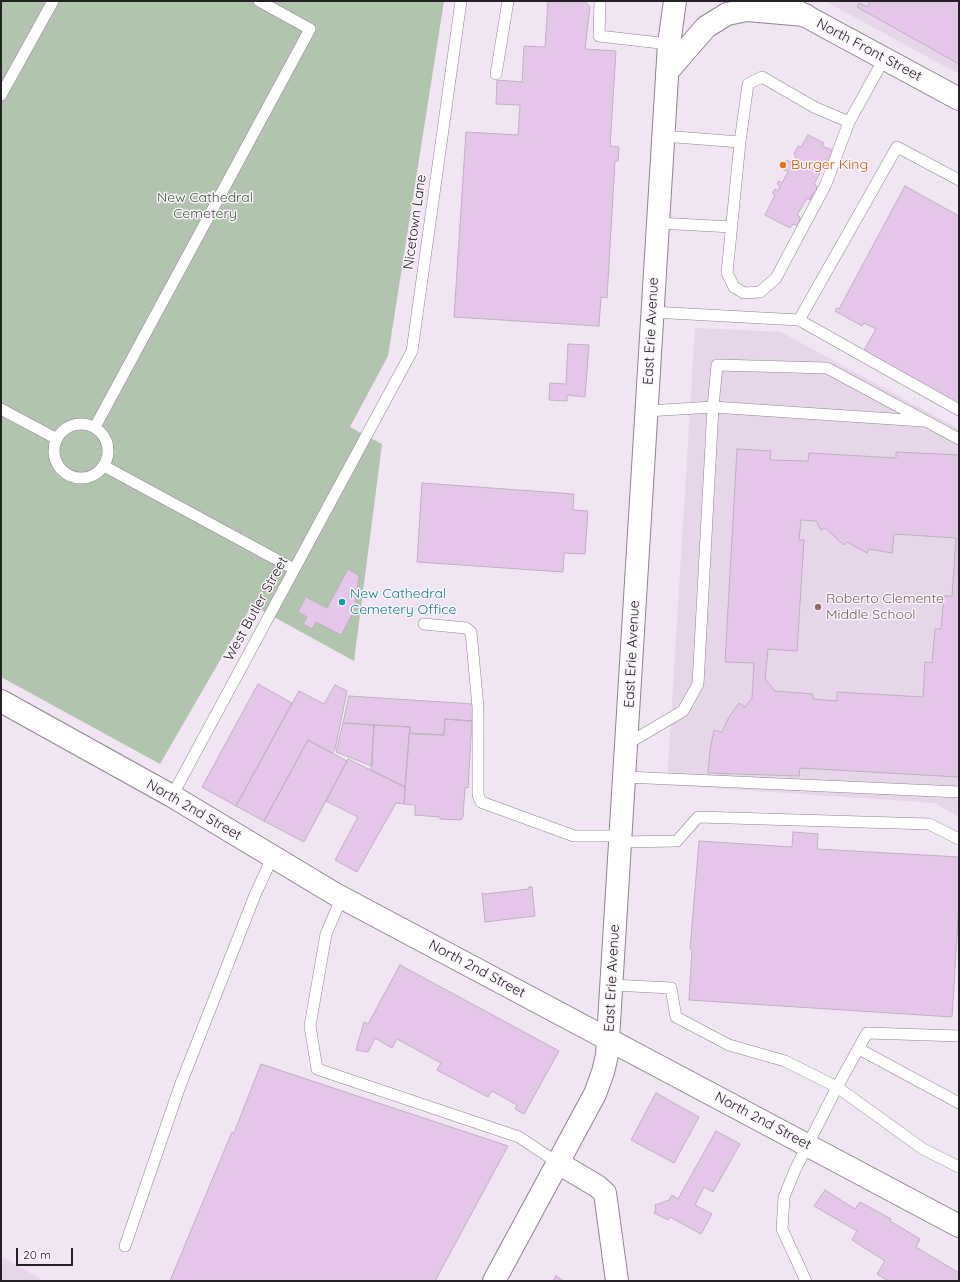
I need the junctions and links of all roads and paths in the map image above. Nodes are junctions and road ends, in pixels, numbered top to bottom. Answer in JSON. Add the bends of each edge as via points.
{"nodes":[{"id":1,"x":53,"y":1,"type":"edge"},
{"id":2,"x":259,"y":1,"type":"edge"},
{"id":3,"x":461,"y":1,"type":"edge"},
{"id":4,"x":508,"y":1,"type":"edge"},
{"id":5,"x":600,"y":1,"type":"edge"},
{"id":6,"x":675,"y":1,"type":"edge"},
{"id":7,"x":778,"y":1,"type":"edge"},
{"id":8,"x":805,"y":15,"type":"junction"},
{"id":9,"x":669,"y":44,"type":"junction"},
{"id":10,"x":884,"y":59,"type":"junction"},
{"id":11,"x":667,"y":72,"type":"junction"},
{"id":12,"x":496,"y":74,"type":"dead end"},
{"id":13,"x":1,"y":95,"type":"edge"},
{"id":14,"x":959,"y":99,"type":"edge"},
{"id":15,"x":849,"y":122,"type":"junction"},
{"id":16,"x":663,"y":136,"type":"junction"},
{"id":17,"x":740,"y":142,"type":"junction"},
{"id":18,"x":959,"y":180,"type":"edge"},
{"id":19,"x":658,"y":223,"type":"junction"},
{"id":20,"x":732,"y":227,"type":"junction"},
{"id":21,"x":652,"y":312,"type":"junction"},
{"id":22,"x":799,"y":320,"type":"junction"},
{"id":23,"x":713,"y":407,"type":"junction"},
{"id":24,"x":1,"y":409,"type":"edge"},
{"id":25,"x":959,"y":410,"type":"edge"},
{"id":26,"x":647,"y":411,"type":"junction"},
{"id":27,"x":927,"y":422,"type":"junction"},
{"id":28,"x":95,"y":427,"type":"junction"},
{"id":29,"x":367,"y":436,"type":"joint"},
{"id":30,"x":56,"y":439,"type":"junction"},
{"id":31,"x":959,"y":439,"type":"edge"},
{"id":32,"x":104,"y":466,"type":"junction"},
{"id":33,"x":294,"y":569,"type":"junction"},
{"id":34,"x":424,"y":624,"type":"dead end"},
{"id":35,"x":1,"y":701,"type":"edge"},
{"id":36,"x":627,"y":741,"type":"junction"},
{"id":37,"x":625,"y":777,"type":"junction"},
{"id":38,"x":959,"y":792,"type":"edge"},
{"id":39,"x":172,"y":796,"type":"junction"},
{"id":40,"x":621,"y":839,"type":"junction"},
{"id":41,"x":959,"y":840,"type":"edge"},
{"id":42,"x":273,"y":856,"type":"junction"},
{"id":43,"x":342,"y":898,"type":"junction"},
{"id":44,"x":612,"y":985,"type":"junction"},
{"id":45,"x":959,"y":1036,"type":"edge"},
{"id":46,"x":609,"y":1039,"type":"junction"},
{"id":47,"x":859,"y":1049,"type":"junction"},
{"id":48,"x":837,"y":1087,"type":"junction"},
{"id":49,"x":959,"y":1103,"type":"edge"},
{"id":50,"x":808,"y":1145,"type":"junction"},
{"id":51,"x":558,"y":1163,"type":"junction"},
{"id":52,"x":959,"y":1167,"type":"edge"},
{"id":53,"x":959,"y":1226,"type":"edge"},
{"id":54,"x":125,"y":1246,"type":"dead end"},
{"id":55,"x":494,"y":1281,"type":"edge"},
{"id":56,"x":617,"y":1281,"type":"edge"},
{"id":57,"x":806,"y":1281,"type":"edge"}],
"edges":[{"from":1,"to":13,"type":"lane"},
{"from":2,"to":28,"type":"lane","via":[[310,29]]},
{"from":3,"to":29,"type":"lane","name":"Nicetown Lane","via":[[412,351]]},
{"from":4,"to":12,"type":"lane"},
{"from":5,"to":9,"type":"lane","via":[[599,36]]},
{"from":6,"to":9,"type":"main road","name":"East Erie Avenue"},
{"from":7,"to":8,"type":"main road","name":"North Front Street"},
{"from":8,"to":10,"type":"main road","name":"North Front Street"},
{"from":8,"to":11,"type":"main road","via":[[747,10],[727,14],[706,28]]},
{"from":9,"to":11,"type":"main road","name":"East Erie Avenue"},
{"from":10,"to":14,"type":"main road","name":"North Front Street"},
{"from":10,"to":15,"type":"lane"},
{"from":11,"to":16,"type":"main road","name":"East Erie Avenue"},
{"from":15,"to":17,"type":"lane","via":[[814,107],[762,77],[748,84]]},
{"from":15,"to":20,"type":"lane","via":[[826,184],[776,278],[760,292],[744,293],[734,287],[727,273]]},
{"from":16,"to":17,"type":"lane"},
{"from":16,"to":19,"type":"main road","name":"East Erie Avenue"},
{"from":17,"to":20,"type":"lane"},
{"from":18,"to":22,"type":"lane","via":[[897,147]]},
{"from":19,"to":20,"type":"lane"},
{"from":19,"to":21,"type":"main road","name":"East Erie Avenue"},
{"from":21,"to":22,"type":"lane"},
{"from":21,"to":26,"type":"main road","name":"East Erie Avenue"},
{"from":22,"to":25,"type":"lane"},
{"from":23,"to":26,"type":"lane"},
{"from":23,"to":27,"type":"lane"},
{"from":23,"to":27,"type":"lane","via":[[717,365],[827,368]]},
{"from":23,"to":36,"type":"lane","via":[[698,684],[683,711],[632,741]]},
{"from":24,"to":30,"type":"lane"},
{"from":26,"to":36,"type":"main road","name":"East Erie Avenue"},
{"from":27,"to":31,"type":"lane"},
{"from":28,"to":30,"type":"lane","via":[[87,424],[69,426]]},
{"from":28,"to":32,"type":"lane","via":[[102,433],[109,449]]},
{"from":29,"to":33,"type":"lane","name":"West Butler Street"},
{"from":30,"to":32,"type":"lane","via":[[54,448],[58,466],[72,477],[90,477]]},
{"from":32,"to":33,"type":"lane"},
{"from":33,"to":39,"type":"lane","name":"West Butler Street"},
{"from":34,"to":40,"type":"lane","via":[[466,628],[471,632],[478,707],[478,796],[481,802],[574,836]]},
{"from":35,"to":39,"type":"main road","name":"North 2nd Street"},
{"from":36,"to":37,"type":"main road","name":"East Erie Avenue"},
{"from":37,"to":38,"type":"lane"},
{"from":37,"to":40,"type":"main road","name":"East Erie Avenue"},
{"from":39,"to":42,"type":"main road","name":"North 2nd Street"},
{"from":40,"to":41,"type":"lane","via":[[677,841],[698,816],[929,824]]},
{"from":40,"to":44,"type":"main road","name":"East Erie Avenue"},
{"from":42,"to":43,"type":"main road","name":"North 2nd Street"},
{"from":42,"to":54,"type":"lane","via":[[255,895],[180,1086]]},
{"from":43,"to":46,"type":"main road","name":"North 2nd Street"},
{"from":43,"to":51,"type":"lane","via":[[326,934],[310,1026],[316,1069],[519,1137]]},
{"from":44,"to":46,"type":"main road","name":"East Erie Avenue"},
{"from":44,"to":48,"type":"lane","via":[[671,988],[676,1017],[729,1045],[785,1061]]},
{"from":45,"to":47,"type":"lane","via":[[867,1033]]},
{"from":46,"to":50,"type":"main road","name":"North 2nd Street"},
{"from":46,"to":51,"type":"main road","name":"East Erie Avenue","via":[[604,1072],[595,1094]]},
{"from":47,"to":48,"type":"lane"},
{"from":47,"to":49,"type":"lane"},
{"from":48,"to":50,"type":"lane"},
{"from":48,"to":52,"type":"lane","via":[[923,1149]]},
{"from":50,"to":53,"type":"main road","name":"North 2nd Street"},
{"from":50,"to":57,"type":"lane","via":[[794,1170],[784,1197],[782,1229]]},
{"from":51,"to":55,"type":"main road","name":"East Erie Avenue"},
{"from":51,"to":56,"type":"main road","via":[[605,1193]]}]}
